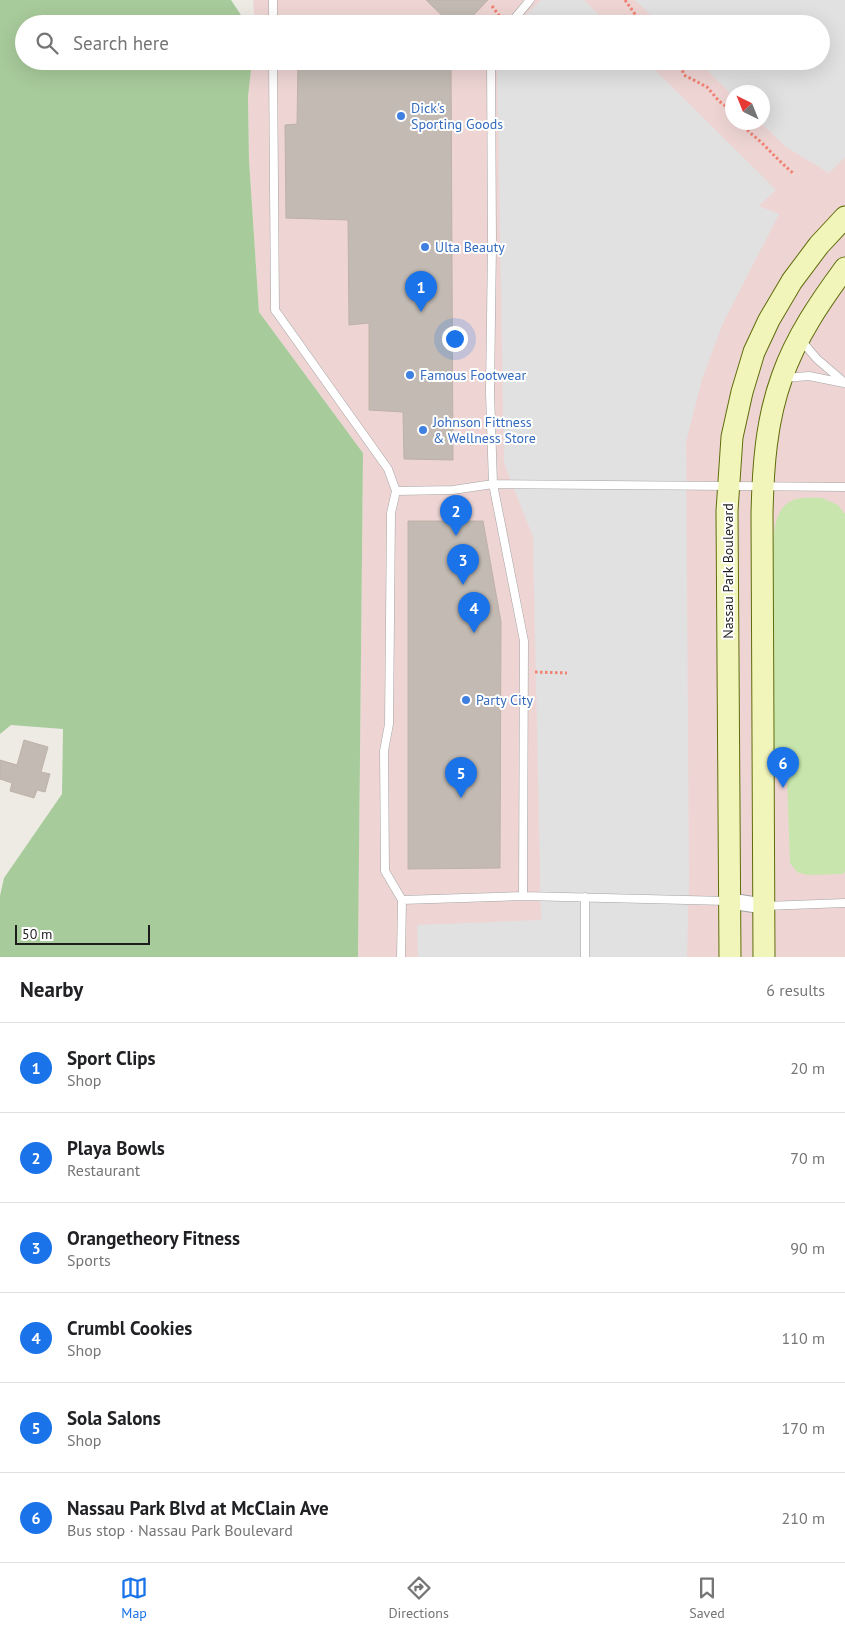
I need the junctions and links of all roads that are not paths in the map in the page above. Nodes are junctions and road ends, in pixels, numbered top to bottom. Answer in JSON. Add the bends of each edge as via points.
{"nodes":[{"id":1,"x":273,"y":0,"type":"edge"},
{"id":2,"x":530,"y":0,"type":"edge"},
{"id":3,"x":273,"y":15,"type":"edge"},
{"id":4,"x":518,"y":15,"type":"edge"},
{"id":5,"x":273,"y":70,"type":"edge"},
{"id":6,"x":491,"y":70,"type":"edge"},
{"id":7,"x":845,"y":218,"type":"edge"},
{"id":8,"x":845,"y":268,"type":"edge"},
{"id":9,"x":799,"y":338,"type":"junction"},
{"id":10,"x":782,"y":378,"type":"junction"},
{"id":11,"x":845,"y":383,"type":"edge"},
{"id":12,"x":493,"y":484,"type":"junction"},
{"id":13,"x":728,"y":486,"type":"junction"},
{"id":14,"x":762,"y":486,"type":"junction"},
{"id":15,"x":845,"y":487,"type":"edge"},
{"id":16,"x":396,"y":491,"type":"junction"},
{"id":17,"x":522,"y":896,"type":"junction"},
{"id":18,"x":585,"y":897,"type":"junction"},
{"id":19,"x":402,"y":900,"type":"junction"},
{"id":20,"x":730,"y":901,"type":"junction"},
{"id":21,"x":845,"y":903,"type":"edge"},
{"id":22,"x":764,"y":906,"type":"junction"},
{"id":23,"x":401,"y":957,"type":"edge"},
{"id":24,"x":584,"y":957,"type":"edge"},
{"id":25,"x":730,"y":957,"type":"edge"},
{"id":26,"x":764,"y":957,"type":"edge"}],
"edges":[{"from":1,"to":3,"type":"lane"},
{"from":2,"to":4,"type":"lane"},
{"from":5,"to":16,"type":"lane","via":[[276,310],[388,469]]},
{"from":6,"to":12,"type":"lane","via":[[490,392]]},
{"from":7,"to":13,"type":"street","name":"Nassau Park Boulevard","via":[[819,245],[792,281],[754,352],[736,414]]},
{"from":8,"to":9,"type":"street"},
{"from":9,"to":10,"type":"street"},
{"from":9,"to":11,"type":"lane"},
{"from":10,"to":11,"type":"lane","via":[[809,376]]},
{"from":10,"to":14,"type":"street","via":[[766,442]]},
{"from":12,"to":13,"type":"lane"},
{"from":12,"to":16,"type":"lane","via":[[453,490]]},
{"from":12,"to":17,"type":"lane","via":[[524,641]]},
{"from":13,"to":14,"type":"lane"},
{"from":13,"to":20,"type":"street","name":"Nassau Park Boulevard"},
{"from":14,"to":15,"type":"lane"},
{"from":14,"to":22,"type":"street"},
{"from":16,"to":19,"type":"lane","via":[[391,513],[389,724],[384,751],[385,871]]},
{"from":17,"to":18,"type":"lane"},
{"from":17,"to":19,"type":"lane"},
{"from":18,"to":20,"type":"lane"},
{"from":18,"to":24,"type":"lane"},
{"from":19,"to":23,"type":"lane"},
{"from":20,"to":22,"type":"street"},
{"from":20,"to":25,"type":"street","name":"Nassau Park Boulevard"},
{"from":21,"to":22,"type":"lane"},
{"from":22,"to":26,"type":"street"}]}
